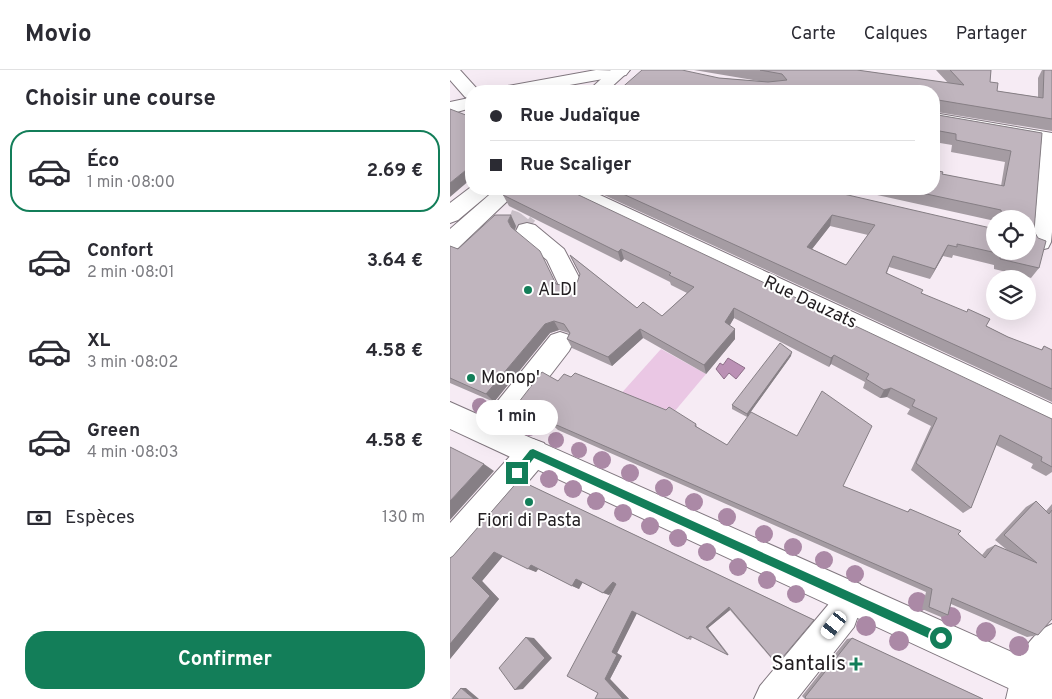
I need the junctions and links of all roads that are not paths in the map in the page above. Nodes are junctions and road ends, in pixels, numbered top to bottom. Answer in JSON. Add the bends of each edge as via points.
{"nodes":[{"id":1,"x":451,"y":70,"type":"edge"},
{"id":2,"x":467,"y":70,"type":"edge"},
{"id":3,"x":625,"y":72,"type":"edge"},
{"id":4,"x":479,"y":85,"type":"edge"},
{"id":5,"x":545,"y":85,"type":"edge"},
{"id":6,"x":585,"y":85,"type":"edge"},
{"id":7,"x":606,"y":85,"type":"edge"},
{"id":8,"x":620,"y":85,"type":"edge"},
{"id":9,"x":465,"y":86,"type":"edge"},
{"id":10,"x":465,"y":104,"type":"edge"},
{"id":11,"x":450,"y":108,"type":"edge"},
{"id":12,"x":940,"y":120,"type":"edge"},
{"id":13,"x":1050,"y":139,"type":"edge"},
{"id":14,"x":582,"y":195,"type":"edge"},
{"id":15,"x":484,"y":199,"type":"edge"},
{"id":16,"x":450,"y":216,"type":"edge"},
{"id":17,"x":450,"y":242,"type":"edge"},
{"id":18,"x":1040,"y":242,"type":"edge"},
{"id":19,"x":570,"y":285,"type":"edge"},
{"id":20,"x":560,"y":343,"type":"dead end"},
{"id":21,"x":450,"y":415,"type":"edge"},
{"id":22,"x":1052,"y":418,"type":"edge"},
{"id":23,"x":489,"y":433,"type":"junction"},
{"id":24,"x":533,"y":453,"type":"junction"},
{"id":25,"x":450,"y":547,"type":"edge"},
{"id":26,"x":848,"y":596,"type":"junction"},
{"id":27,"x":1052,"y":642,"type":"edge"},
{"id":28,"x":1035,"y":689,"type":"edge"},
{"id":29,"x":773,"y":699,"type":"edge"}],
"edges":[{"from":1,"to":9,"type":"street"},
{"from":2,"to":4,"type":"street"},
{"from":3,"to":5,"type":"street"},
{"from":3,"to":6,"type":"street"},
{"from":3,"to":7,"type":"street"},
{"from":3,"to":8,"type":"street"},
{"from":10,"to":11,"type":"street"},
{"from":12,"to":13,"type":"street"},
{"from":13,"to":18,"type":"street"},
{"from":14,"to":22,"type":"street","name":"Rue Dauzats"},
{"from":15,"to":16,"type":"street"},
{"from":15,"to":17,"type":"street"},
{"from":15,"to":19,"type":"street","via":[[556,255]]},
{"from":20,"to":23,"type":"street"},
{"from":21,"to":23,"type":"street"},
{"from":23,"to":24,"type":"street"},
{"from":24,"to":25,"type":"street"},
{"from":24,"to":26,"type":"street"},
{"from":26,"to":28,"type":"street"},
{"from":26,"to":29,"type":"street","via":[[842,615]]},
{"from":27,"to":28,"type":"street","via":[[1041,655]]}]}
